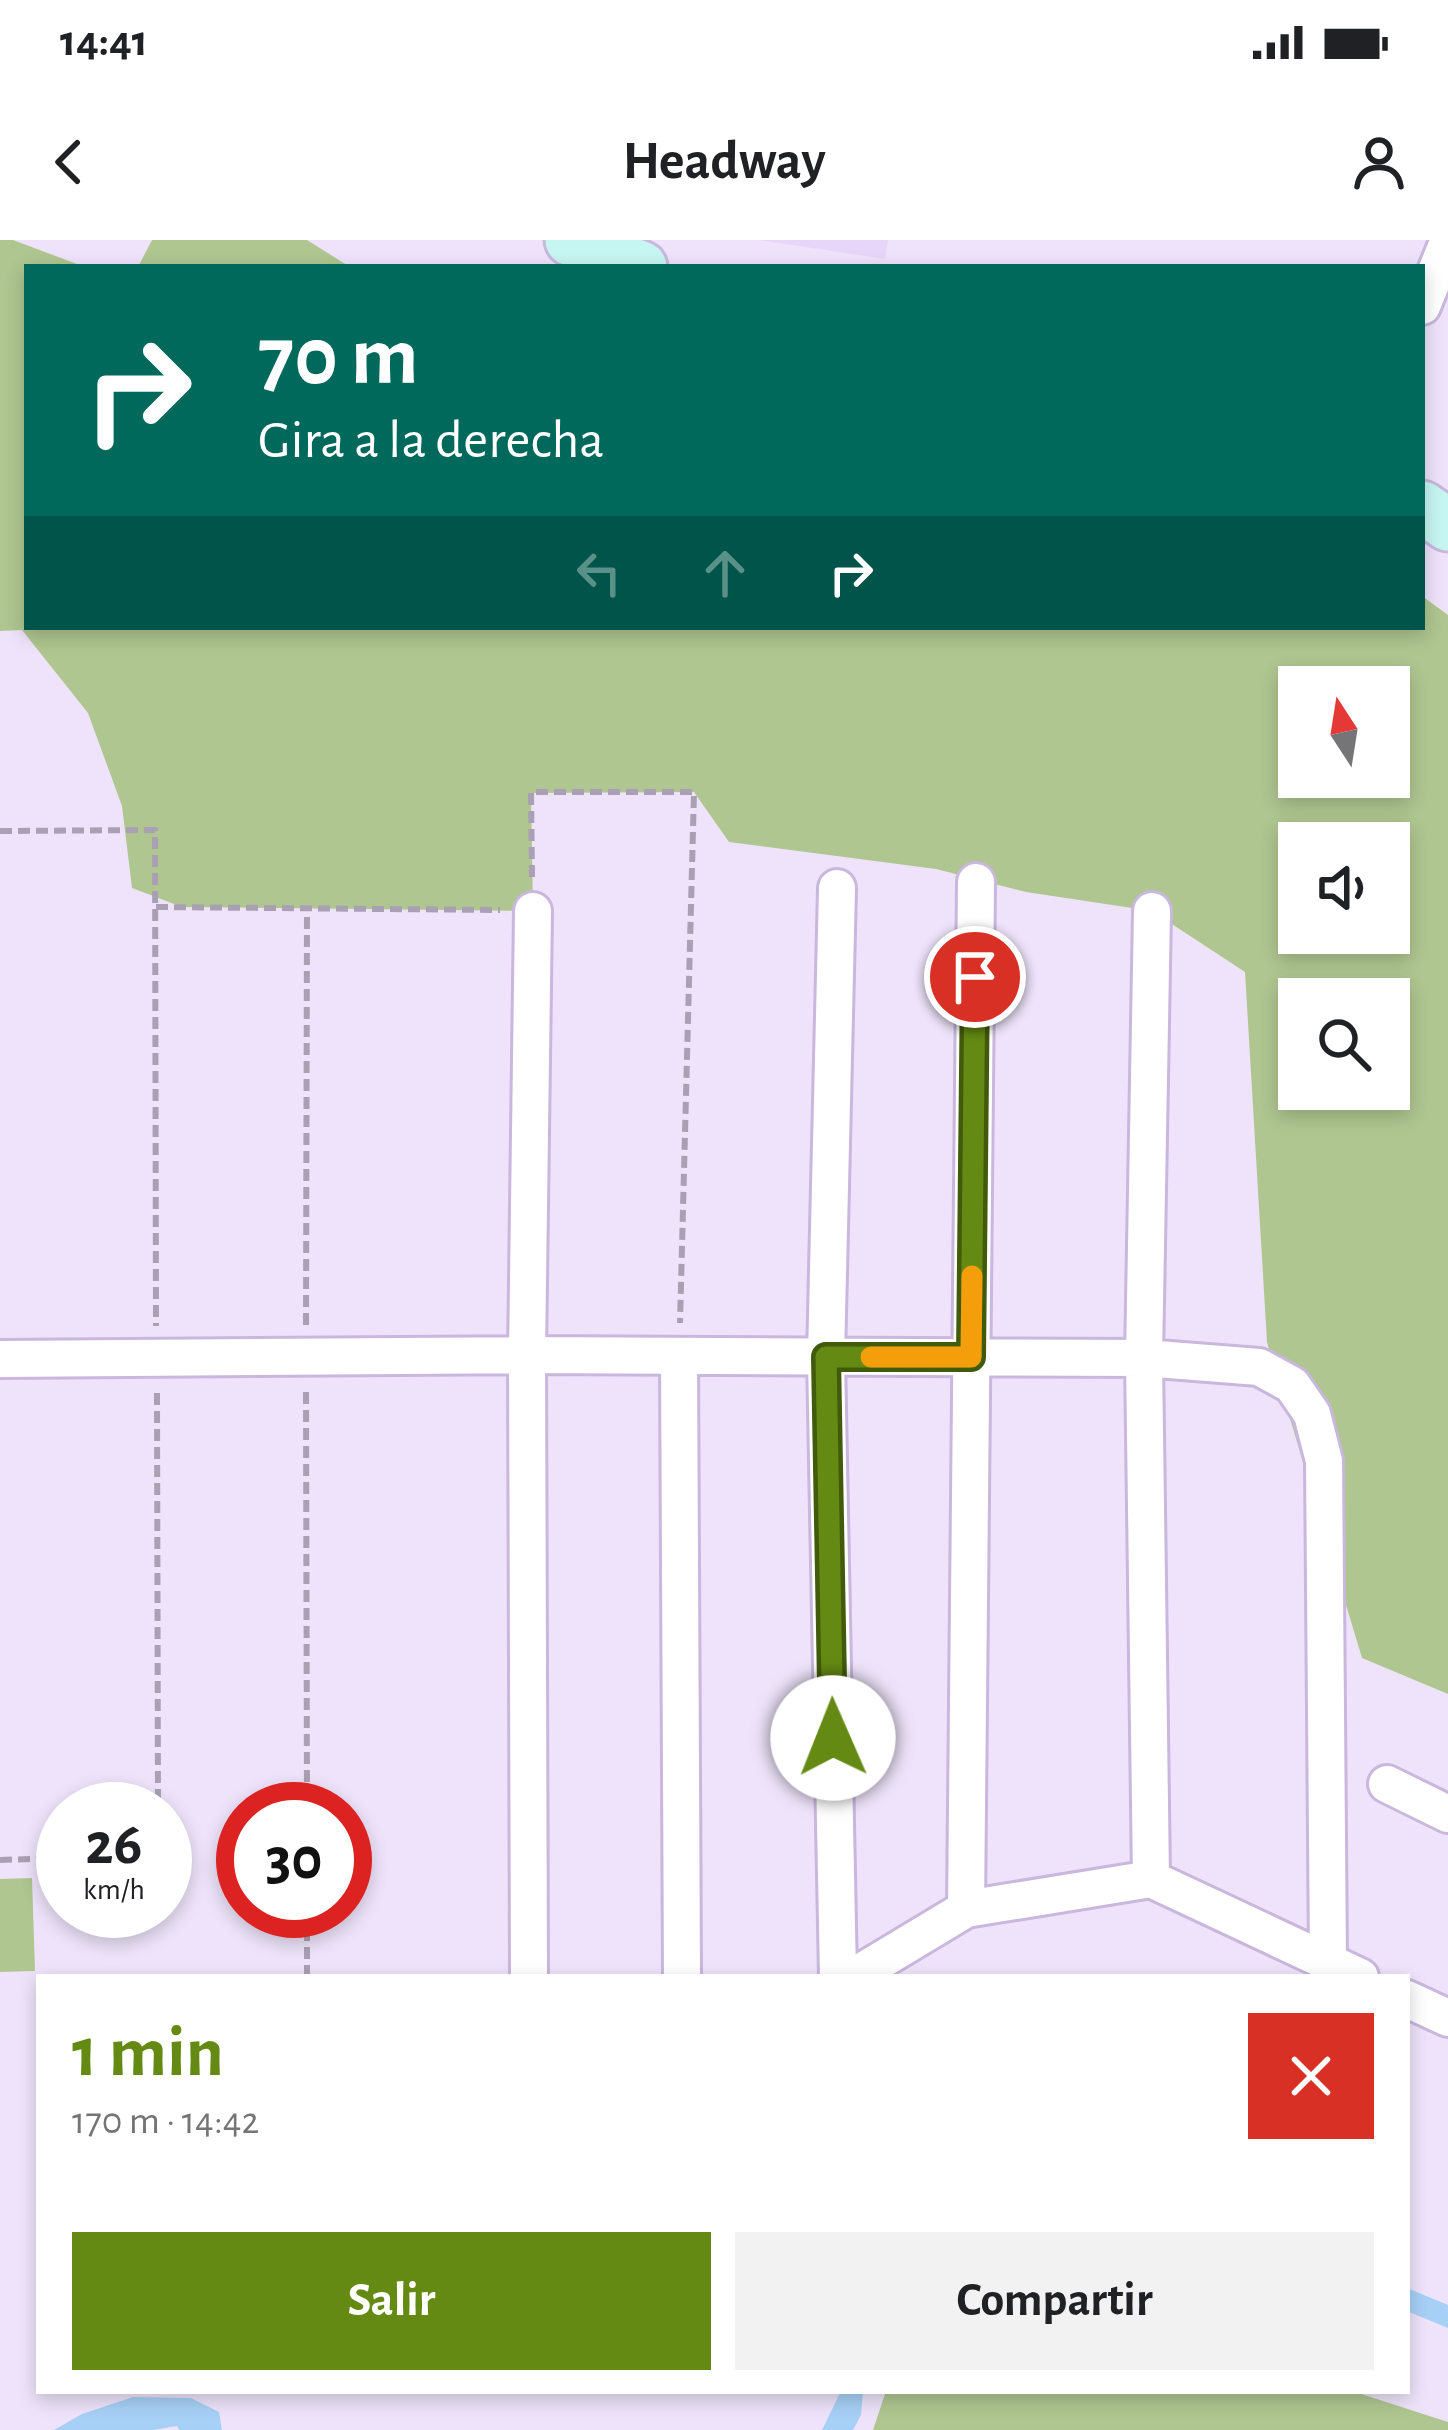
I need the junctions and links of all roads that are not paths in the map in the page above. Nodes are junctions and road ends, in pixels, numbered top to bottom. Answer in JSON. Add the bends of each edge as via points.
{"nodes":[{"id":1,"x":571,"y":240,"type":"edge"},
{"id":2,"x":1448,"y":242,"type":"edge"},
{"id":3,"x":633,"y":264,"type":"edge"},
{"id":4,"x":1425,"y":299,"type":"edge"},
{"id":5,"x":976,"y":882,"type":"dead end"},
{"id":6,"x":837,"y":888,"type":"dead end"},
{"id":7,"x":533,"y":910,"type":"road end"},
{"id":8,"x":1152,"y":910,"type":"dead end"},
{"id":9,"x":527,"y":1355,"type":"junction"},
{"id":10,"x":826,"y":1357,"type":"junction"},
{"id":11,"x":971,"y":1357,"type":"junction"},
{"id":12,"x":679,"y":1358,"type":"junction"},
{"id":13,"x":1144,"y":1358,"type":"junction"},
{"id":14,"x":0,"y":1359,"type":"edge"},
{"id":15,"x":1387,"y":1784,"type":"dead end"},
{"id":16,"x":1448,"y":1814,"type":"edge"},
{"id":17,"x":1151,"y":1879,"type":"junction"},
{"id":18,"x":966,"y":1909,"type":"junction"},
{"id":19,"x":1344,"y":1970,"type":"edge"},
{"id":20,"x":529,"y":1974,"type":"edge"},
{"id":21,"x":682,"y":1974,"type":"edge"},
{"id":22,"x":838,"y":1974,"type":"edge"},
{"id":23,"x":858,"y":1974,"type":"edge"},
{"id":24,"x":1410,"y":2000,"type":"edge"},
{"id":25,"x":1448,"y":2018,"type":"edge"}],
"edges":[{"from":1,"to":3,"type":"main road"},
{"from":2,"to":4,"type":"street"},
{"from":5,"to":11,"type":"street"},
{"from":6,"to":10,"type":"street"},
{"from":7,"to":9,"type":"street"},
{"from":8,"to":13,"type":"street"},
{"from":9,"to":12,"type":"street"},
{"from":9,"to":14,"type":"street"},
{"from":9,"to":20,"type":"street"},
{"from":10,"to":11,"type":"street"},
{"from":10,"to":12,"type":"street"},
{"from":10,"to":22,"type":"street"},
{"from":11,"to":13,"type":"street"},
{"from":11,"to":18,"type":"street"},
{"from":12,"to":21,"type":"street"},
{"from":13,"to":17,"type":"street"},
{"from":13,"to":19,"type":"street","via":[[1258,1367],[1292,1385],[1312,1414],[1324,1461]]},
{"from":15,"to":16,"type":"street"},
{"from":17,"to":18,"type":"street"},
{"from":17,"to":19,"type":"street"},
{"from":18,"to":23,"type":"street"},
{"from":24,"to":25,"type":"street"}]}
